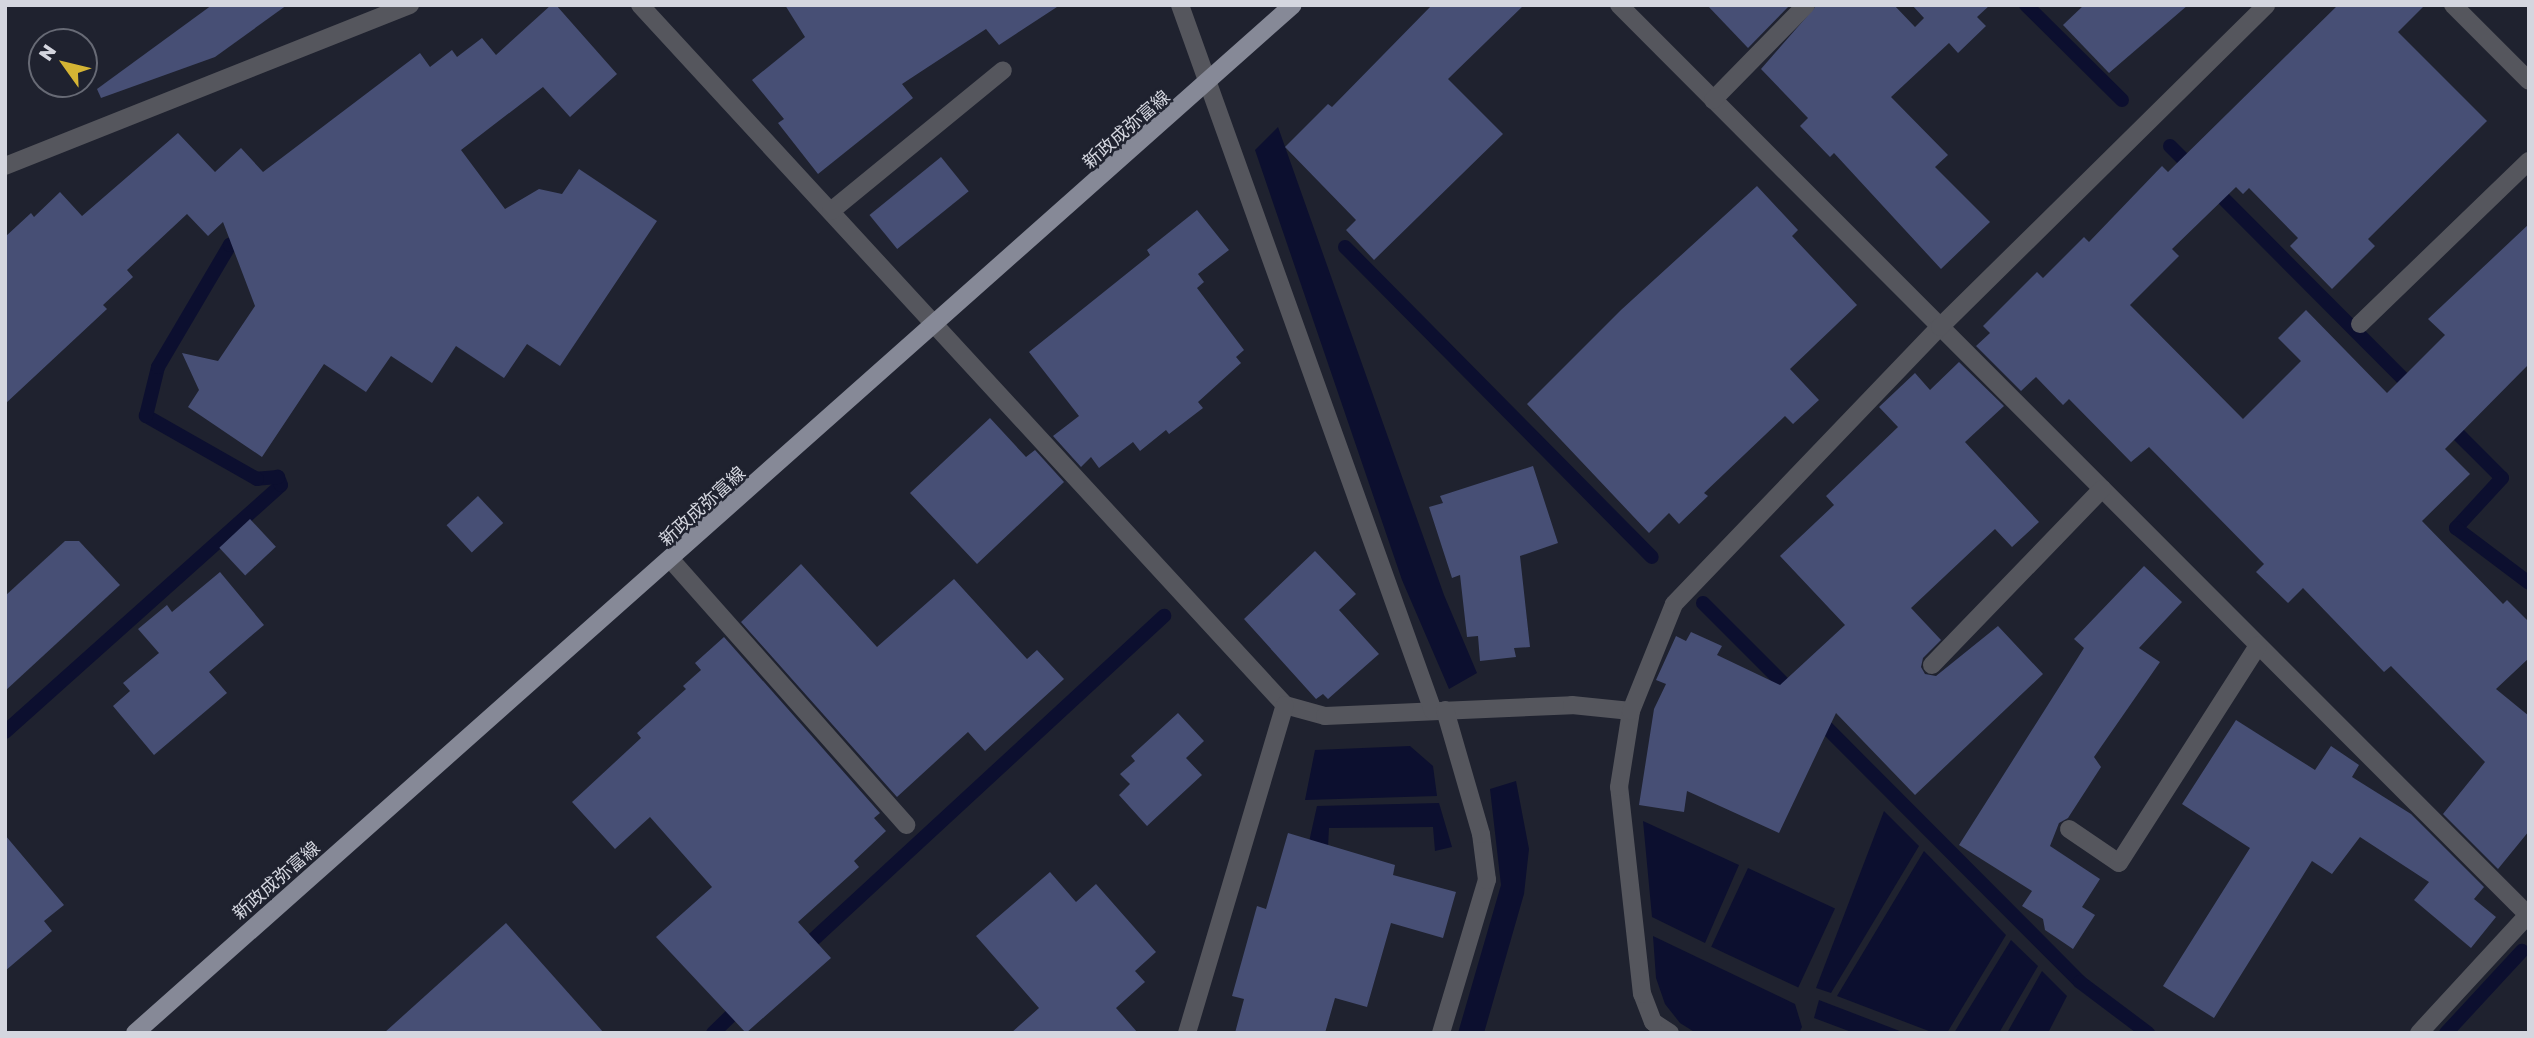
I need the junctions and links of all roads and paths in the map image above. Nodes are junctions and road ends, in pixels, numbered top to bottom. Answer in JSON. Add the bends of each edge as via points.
{"nodes":[{"id":1,"x":410,"y":5,"type":"edge"},
{"id":2,"x":640,"y":5,"type":"edge"},
{"id":3,"x":1180,"y":5,"type":"edge"},
{"id":4,"x":1293,"y":5,"type":"edge"},
{"id":5,"x":1619,"y":5,"type":"edge"},
{"id":6,"x":1805,"y":5,"type":"edge"},
{"id":7,"x":2266,"y":5,"type":"edge"},
{"id":8,"x":2453,"y":5,"type":"edge"},
{"id":9,"x":1003,"y":70,"type":"dead end"},
{"id":10,"x":2529,"y":81,"type":"edge"},
{"id":11,"x":1208,"y":85,"type":"junction"},
{"id":12,"x":1713,"y":100,"type":"junction"},
{"id":13,"x":2529,"y":161,"type":"edge"},
{"id":14,"x":5,"y":166,"type":"edge"},
{"id":15,"x":831,"y":211,"type":"junction"},
{"id":16,"x":2360,"y":324,"type":"dead end"},
{"id":17,"x":936,"y":325,"type":"junction"},
{"id":18,"x":1940,"y":327,"type":"junction"},
{"id":19,"x":2102,"y":489,"type":"junction"},
{"id":20,"x":671,"y":561,"type":"junction"},
{"id":21,"x":2258,"y":646,"type":"junction"},
{"id":22,"x":1932,"y":665,"type":"dead end"},
{"id":23,"x":1285,"y":705,"type":"junction"},
{"id":24,"x":1439,"y":711,"type":"junction"},
{"id":25,"x":1631,"y":711,"type":"junction"},
{"id":26,"x":906,"y":825,"type":"dead end"},
{"id":27,"x":2068,"y":829,"type":"dead end"},
{"id":28,"x":2528,"y":915,"type":"edge"},
{"id":29,"x":135,"y":1033,"type":"edge"},
{"id":30,"x":1187,"y":1033,"type":"edge"},
{"id":31,"x":1441,"y":1033,"type":"edge"},
{"id":32,"x":1670,"y":1033,"type":"edge"},
{"id":33,"x":2419,"y":1033,"type":"edge"}],
"edges":[{"from":1,"to":14,"type":"street"},
{"from":2,"to":15,"type":"street"},
{"from":3,"to":11,"type":"street"},
{"from":4,"to":11,"type":"main road","name":"新政成弥富線"},
{"from":5,"to":12,"type":"street"},
{"from":6,"to":12,"type":"street"},
{"from":7,"to":18,"type":"street"},
{"from":8,"to":10,"type":"street"},
{"from":9,"to":15,"type":"street"},
{"from":11,"to":17,"type":"main road","name":"新政成弥富線"},
{"from":11,"to":24,"type":"street"},
{"from":12,"to":18,"type":"street"},
{"from":13,"to":16,"type":"street"},
{"from":15,"to":17,"type":"street"},
{"from":17,"to":20,"type":"main road","name":"新政成弥富線"},
{"from":17,"to":23,"type":"street"},
{"from":18,"to":19,"type":"street"},
{"from":18,"to":25,"type":"street","via":[[1674,604]]},
{"from":19,"to":21,"type":"street"},
{"from":19,"to":22,"type":"street"},
{"from":20,"to":26,"type":"street"},
{"from":20,"to":29,"type":"main road","name":"新政成弥富線"},
{"from":21,"to":27,"type":"street","via":[[2119,863]]},
{"from":21,"to":28,"type":"street"},
{"from":23,"to":24,"type":"street","via":[[1325,716]]},
{"from":23,"to":30,"type":"street"},
{"from":24,"to":25,"type":"street","via":[[1572,705]]},
{"from":24,"to":31,"type":"street","via":[[1481,834],[1487,880]]},
{"from":25,"to":32,"type":"street","via":[[1619,787],[1642,994],[1653,1022]]},
{"from":28,"to":33,"type":"street"}]}
